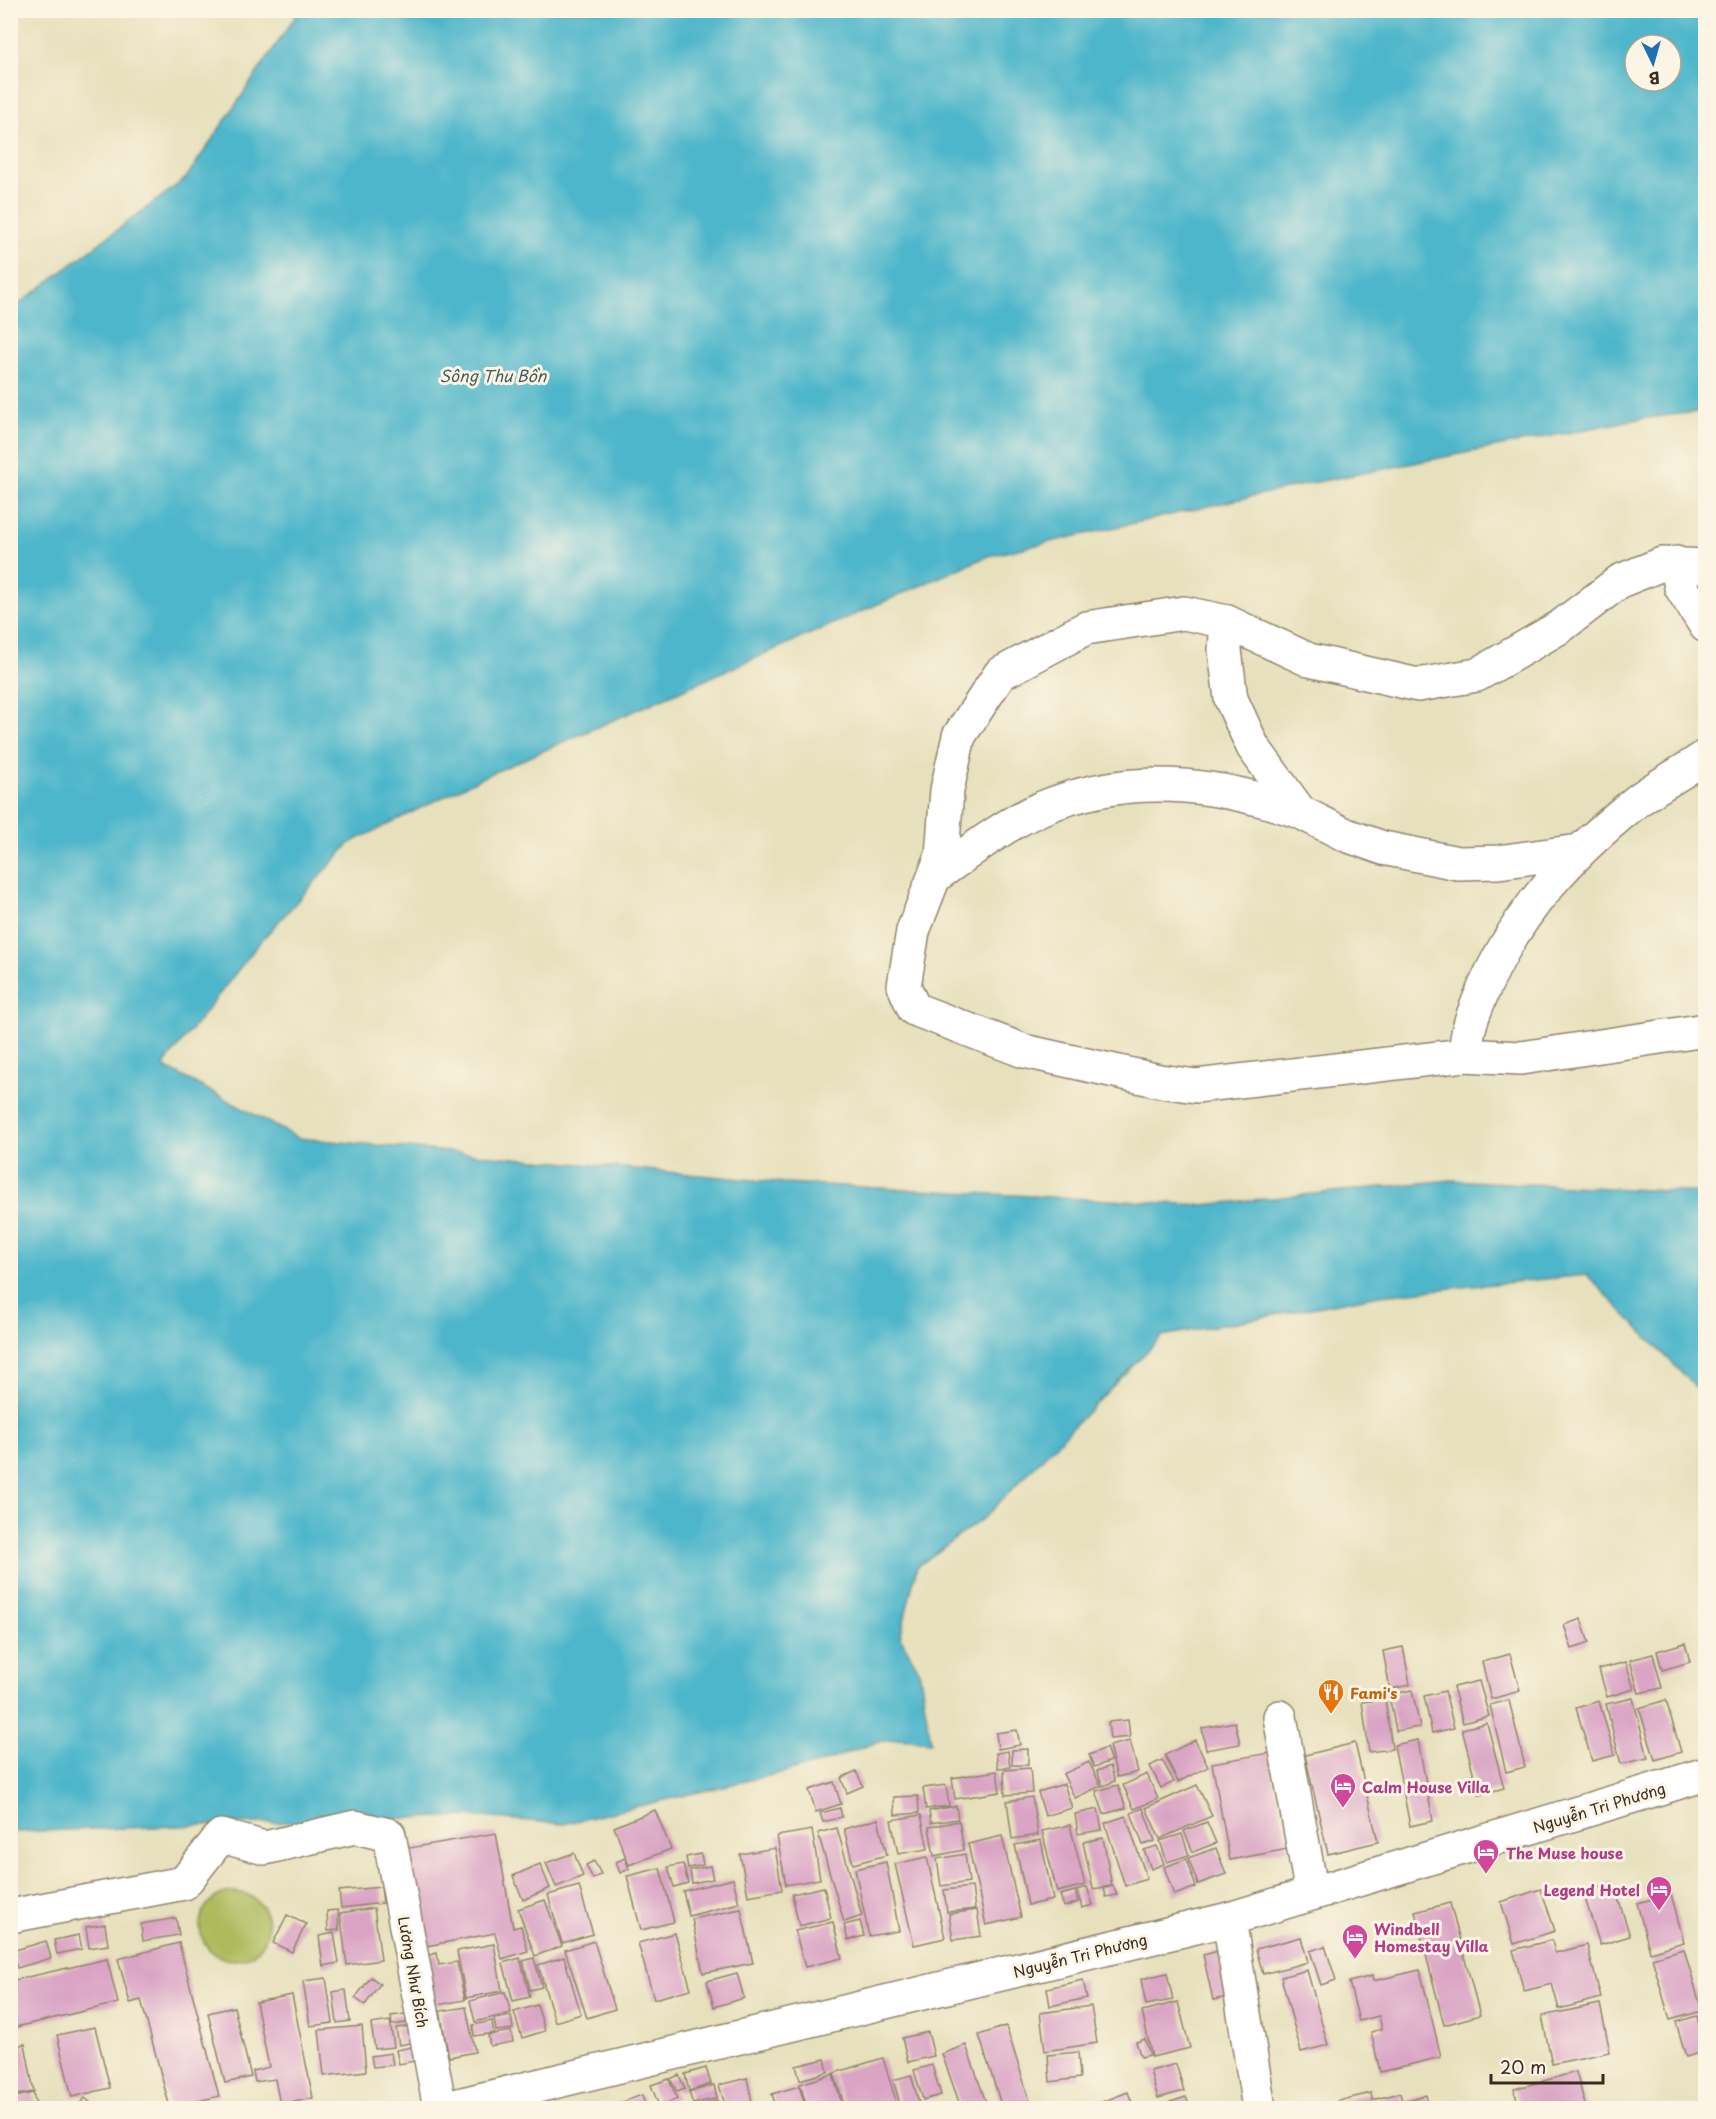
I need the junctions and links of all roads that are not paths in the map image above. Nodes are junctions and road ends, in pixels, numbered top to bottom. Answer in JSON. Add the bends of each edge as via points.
{"nodes":[{"id":1,"x":1691,"y":565,"type":"edge"},
{"id":2,"x":1227,"y":622,"type":"junction"},
{"id":3,"x":1706,"y":626,"type":"edge"},
{"id":4,"x":1706,"y":756,"type":"edge"},
{"id":5,"x":1300,"y":812,"type":"junction"},
{"id":6,"x":1579,"y":851,"type":"junction"},
{"id":7,"x":934,"y":877,"type":"junction"},
{"id":8,"x":1706,"y":1030,"type":"edge"},
{"id":9,"x":1465,"y":1055,"type":"junction"},
{"id":10,"x":1280,"y":1717,"type":"dead end"},
{"id":11,"x":1706,"y":1774,"type":"edge"},
{"id":12,"x":1311,"y":1883,"type":"dead end"},
{"id":13,"x":10,"y":1916,"type":"edge"},
{"id":14,"x":1229,"y":1919,"type":"junction"},
{"id":15,"x":440,"y":2109,"type":"edge"},
{"id":16,"x":446,"y":2109,"type":"edge"},
{"id":17,"x":1259,"y":2109,"type":"edge"}],
"edges":[{"from":1,"to":2,"type":"street","via":[[1662,564],[1620,581],[1560,627],[1478,675],[1418,685],[1309,660]]},
{"from":1,"to":3,"type":"street","via":[[1681,587]]},
{"from":2,"to":5,"type":"street","via":[[1225,650],[1231,699],[1253,747]]},
{"from":2,"to":7,"type":"street","via":[[1184,613],[1086,628],[1000,674],[959,736],[947,790],[942,856]]},
{"from":4,"to":6,"type":"street","via":[[1640,800]]},
{"from":5,"to":6,"type":"street","via":[[1383,848],[1458,863]]},
{"from":5,"to":7,"type":"street","via":[[1257,797],[1208,787],[1118,786],[1042,808],[1009,825]]},
{"from":6,"to":9,"type":"street","via":[[1531,904],[1497,959],[1467,1028]]},
{"from":7,"to":9,"type":"street","via":[[913,931],[904,986],[914,1009],[1024,1051],[1196,1086]]},
{"from":8,"to":9,"type":"street","via":[[1521,1058]]},
{"from":10,"to":12,"type":"street"},
{"from":11,"to":14,"type":"street","name":"Nguyễn Tri Phương"},
{"from":13,"to":15,"type":"street","name":"Lương Như Bích","via":[[184,1882],[221,1836],[265,1848],[355,1827],[389,1835]]},
{"from":14,"to":16,"type":"street","name":"Nguyễn Tri Phương"},
{"from":14,"to":17,"type":"street"}]}
